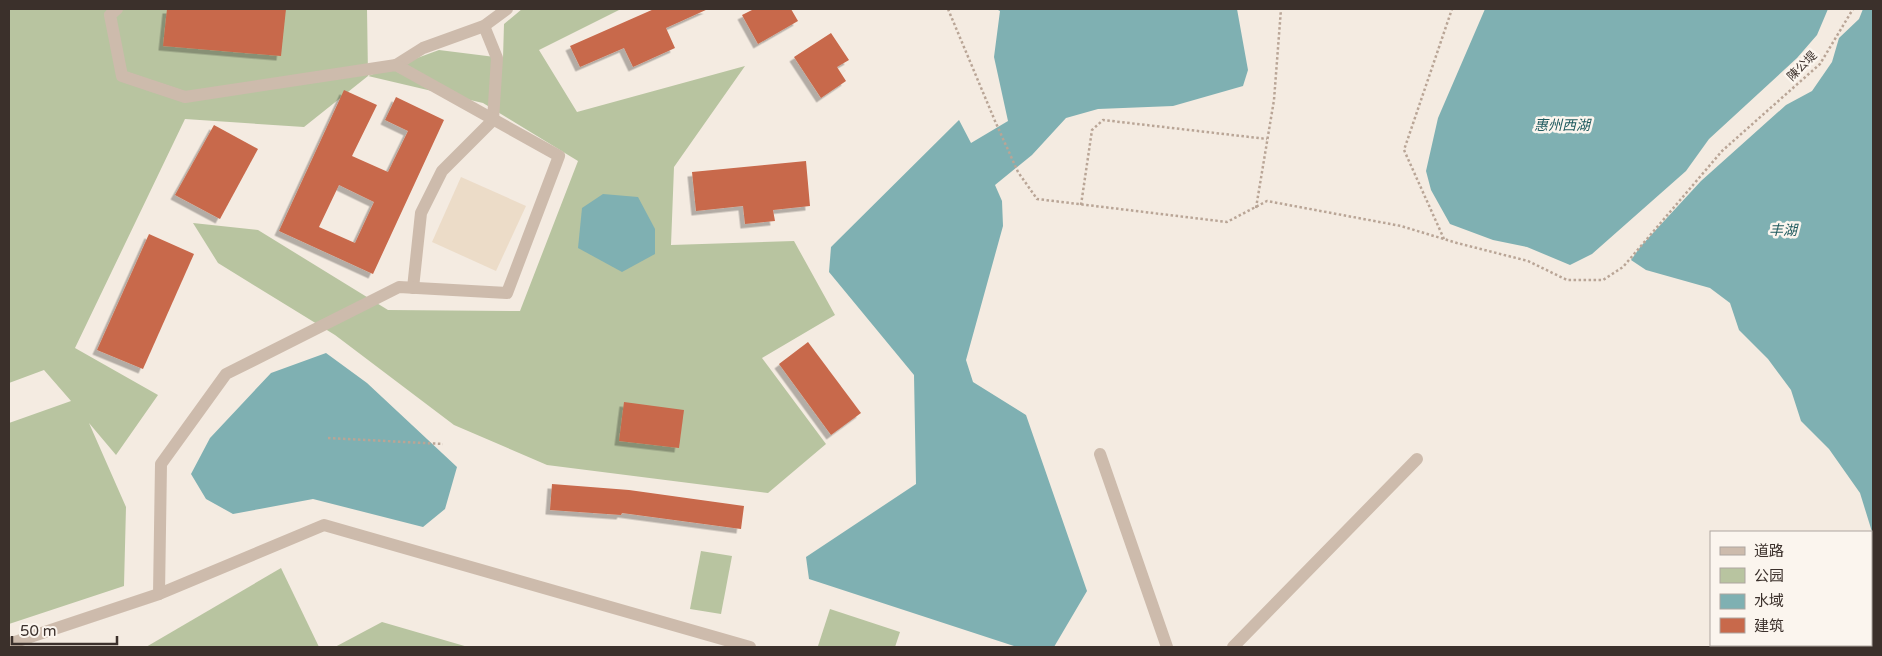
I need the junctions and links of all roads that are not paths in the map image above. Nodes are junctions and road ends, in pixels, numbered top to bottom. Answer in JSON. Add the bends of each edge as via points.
{"nodes":[{"id":1,"x":117,"y":9,"type":"edge"},
{"id":2,"x":507,"y":9,"type":"edge"},
{"id":3,"x":484,"y":26,"type":"junction"},
{"id":4,"x":396,"y":65,"type":"junction"},
{"id":5,"x":493,"y":120,"type":"junction"},
{"id":6,"x":413,"y":288,"type":"junction"},
{"id":7,"x":1100,"y":454,"type":"dead end"},
{"id":8,"x":1417,"y":458,"type":"dead end"},
{"id":9,"x":159,"y":594,"type":"junction"},
{"id":10,"x":9,"y":644,"type":"edge"},
{"id":11,"x":750,"y":647,"type":"edge"},
{"id":12,"x":1166,"y":647,"type":"edge"},
{"id":13,"x":1232,"y":647,"type":"edge"}],
"edges":[{"from":1,"to":4,"type":"street","via":[[110,16],[122,76],[185,97]]},
{"from":2,"to":3,"type":"street"},
{"from":3,"to":4,"type":"street","via":[[423,48]]},
{"from":3,"to":5,"type":"street","via":[[497,58]]},
{"from":4,"to":5,"type":"street"},
{"from":5,"to":6,"type":"street","via":[[442,171],[421,213]]},
{"from":5,"to":6,"type":"street","via":[[559,156],[507,293]]},
{"from":6,"to":9,"type":"street","via":[[399,287],[226,374],[161,464]]},
{"from":7,"to":12,"type":"street"},
{"from":8,"to":13,"type":"street"},
{"from":9,"to":10,"type":"street"},
{"from":9,"to":11,"type":"street","via":[[324,525]]}]}
